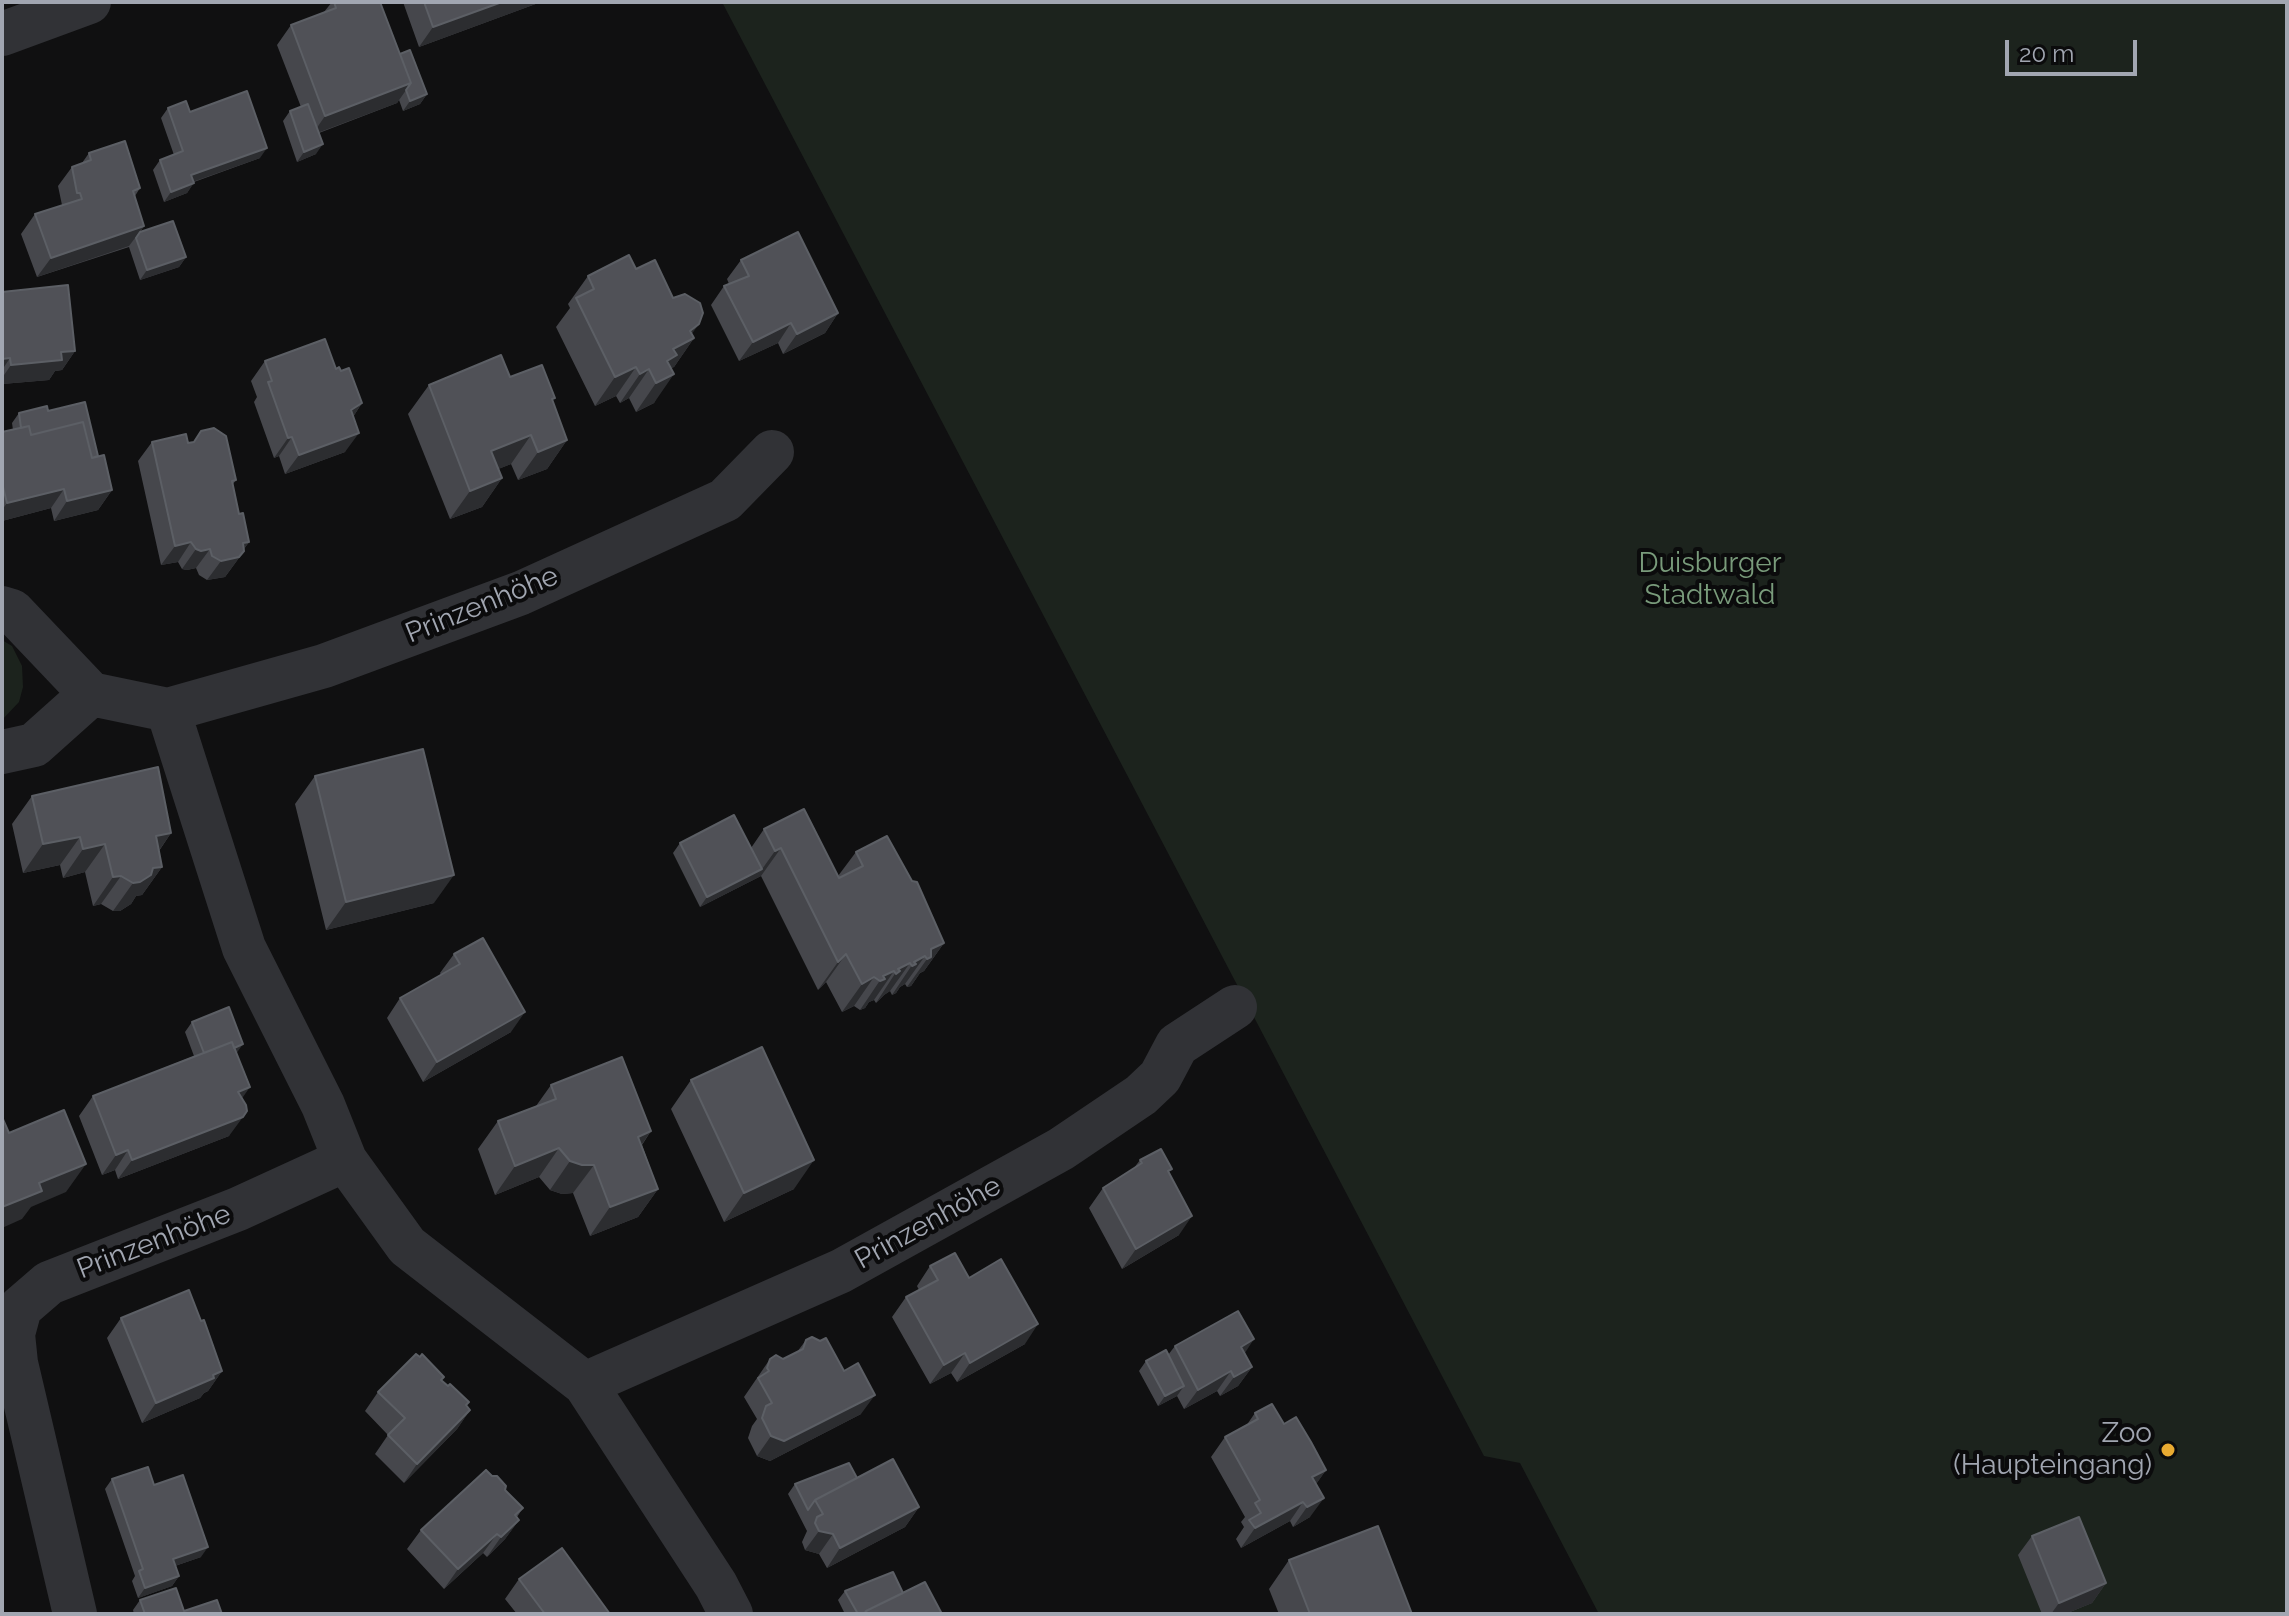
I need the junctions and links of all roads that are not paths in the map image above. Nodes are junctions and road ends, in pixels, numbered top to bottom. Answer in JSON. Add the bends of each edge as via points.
{"nodes":[{"id":1,"x":89,"y":2,"type":"edge"},
{"id":2,"x":2,"y":34,"type":"edge"},
{"id":3,"x":772,"y":452,"type":"dead end"},
{"id":4,"x":2,"y":608,"type":"edge"},
{"id":5,"x":91,"y":694,"type":"junction"},
{"id":6,"x":168,"y":710,"type":"junction"},
{"id":7,"x":2,"y":752,"type":"edge"},
{"id":8,"x":1235,"y":1007,"type":"dead end"},
{"id":9,"x":345,"y":1160,"type":"junction"},
{"id":10,"x":585,"y":1384,"type":"junction"},
{"id":11,"x":75,"y":1614,"type":"edge"},
{"id":12,"x":731,"y":1614,"type":"edge"}],
"edges":[{"from":1,"to":2,"type":"street"},
{"from":3,"to":6,"type":"street","name":"Prinzenhöhe","via":[[725,500],[521,593],[324,666]]},
{"from":4,"to":5,"type":"street","via":[[12,611]]},
{"from":5,"to":6,"type":"street","name":"Prinzenhöhe"},
{"from":5,"to":7,"type":"street","via":[[34,745]]},
{"from":6,"to":9,"type":"street","via":[[244,948]]},
{"from":8,"to":10,"type":"street","name":"Prinzenhöhe","via":[[1177,1045],[1160,1077],[1141,1095],[1061,1149],[841,1271]]},
{"from":9,"to":10,"type":"street","via":[[407,1246]]},
{"from":9,"to":11,"type":"street","name":"Prinzenhöhe","via":[[238,1209],[49,1283],[20,1308],[13,1334],[16,1363]]},
{"from":10,"to":12,"type":"street"}]}
